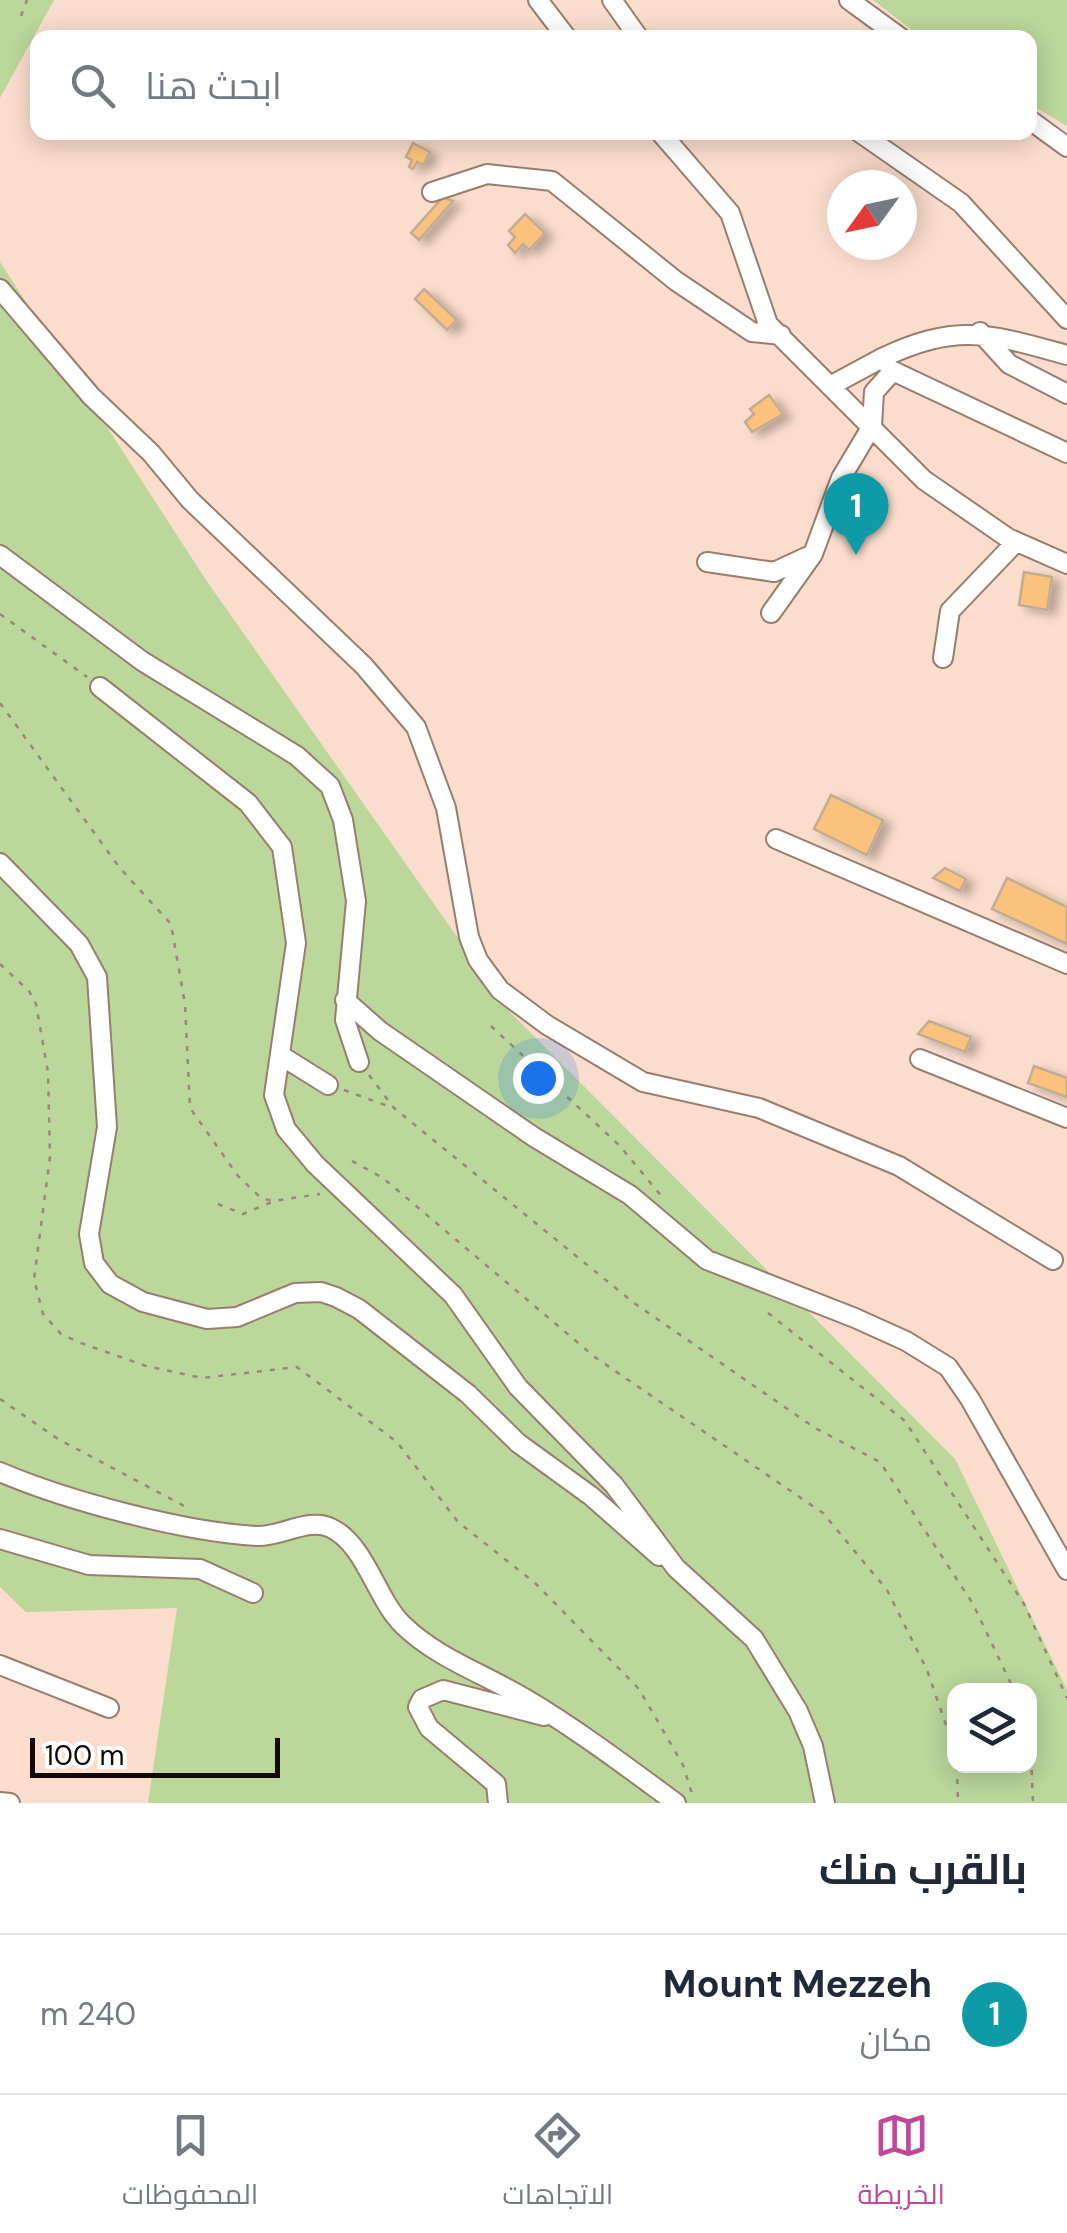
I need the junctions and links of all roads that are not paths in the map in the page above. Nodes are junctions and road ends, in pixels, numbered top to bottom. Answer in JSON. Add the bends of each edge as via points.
{"nodes":[{"id":1,"x":538,"y":0,"type":"edge"},
{"id":2,"x":612,"y":0,"type":"edge"},
{"id":3,"x":848,"y":0,"type":"edge"},
{"id":4,"x":561,"y":30,"type":"edge"},
{"id":5,"x":633,"y":30,"type":"edge"},
{"id":6,"x":890,"y":30,"type":"edge"},
{"id":7,"x":1037,"y":125,"type":"edge"},
{"id":8,"x":667,"y":140,"type":"edge"},
{"id":9,"x":871,"y":140,"type":"edge"},
{"id":10,"x":1067,"y":147,"type":"edge"},
{"id":11,"x":432,"y":192,"type":"dead end"},
{"id":12,"x":0,"y":290,"type":"edge"},
{"id":13,"x":1067,"y":319,"type":"edge"},
{"id":14,"x":980,"y":332,"type":"junction"},
{"id":15,"x":781,"y":335,"type":"junction"},
{"id":16,"x":1067,"y":355,"type":"edge"},
{"id":17,"x":887,"y":365,"type":"junction"},
{"id":18,"x":832,"y":385,"type":"junction"},
{"id":19,"x":1067,"y":394,"type":"edge"},
{"id":20,"x":872,"y":426,"type":"junction"},
{"id":21,"x":1067,"y":453,"type":"edge"},
{"id":22,"x":1016,"y":542,"type":"junction"},
{"id":23,"x":813,"y":554,"type":"junction"},
{"id":24,"x":0,"y":555,"type":"edge"},
{"id":25,"x":707,"y":562,"type":"dead end"},
{"id":26,"x":1067,"y":564,"type":"edge"},
{"id":27,"x":771,"y":613,"type":"dead end"},
{"id":28,"x":943,"y":658,"type":"dead end"},
{"id":29,"x":100,"y":687,"type":"road end"},
{"id":30,"x":776,"y":839,"type":"dead end"},
{"id":31,"x":0,"y":863,"type":"edge"},
{"id":32,"x":1067,"y":964,"type":"edge"},
{"id":33,"x":345,"y":1000,"type":"junction"},
{"id":34,"x":280,"y":1056,"type":"junction"},
{"id":35,"x":920,"y":1058,"type":"dead end"},
{"id":36,"x":359,"y":1062,"type":"road end"},
{"id":37,"x":328,"y":1085,"type":"road end"},
{"id":38,"x":1067,"y":1118,"type":"edge"},
{"id":39,"x":1053,"y":1260,"type":"dead end"},
{"id":40,"x":0,"y":1472,"type":"edge"},
{"id":41,"x":0,"y":1539,"type":"edge"},
{"id":42,"x":676,"y":1568,"type":"junction"},
{"id":43,"x":1067,"y":1570,"type":"edge"},
{"id":44,"x":253,"y":1593,"type":"dead end"},
{"id":45,"x":0,"y":1665,"type":"edge"},
{"id":46,"x":109,"y":1708,"type":"dead end"},
{"id":47,"x":554,"y":1718,"type":"junction"},
{"id":48,"x":0,"y":1802,"type":"edge"},
{"id":49,"x":10,"y":1803,"type":"edge"},
{"id":50,"x":498,"y":1803,"type":"edge"},
{"id":51,"x":676,"y":1803,"type":"edge"},
{"id":52,"x":825,"y":1803,"type":"edge"}],
"edges":[{"from":1,"to":4,"type":"street"},
{"from":2,"to":5,"type":"street"},
{"from":3,"to":6,"type":"street"},
{"from":7,"to":10,"type":"street"},
{"from":8,"to":15,"type":"street","via":[[730,214],[768,324]]},
{"from":9,"to":13,"type":"street","via":[[961,203]]},
{"from":11,"to":15,"type":"street","via":[[487,174],[552,181],[676,281],[752,332]]},
{"from":12,"to":39,"type":"street","via":[[190,500],[364,666],[416,726],[446,808],[463,918],[478,960],[500,990],[642,1082],[759,1108],[899,1166]]},
{"from":14,"to":16,"type":"street"},
{"from":14,"to":17,"type":"street","via":[[914,343]]},
{"from":14,"to":19,"type":"street","via":[[1009,364]]},
{"from":15,"to":18,"type":"street"},
{"from":17,"to":18,"type":"street"},
{"from":17,"to":20,"type":"street","via":[[874,392]]},
{"from":17,"to":21,"type":"street"},
{"from":18,"to":20,"type":"street"},
{"from":20,"to":22,"type":"street","via":[[924,480]]},
{"from":20,"to":23,"type":"street","via":[[841,478]]},
{"from":22,"to":26,"type":"street"},
{"from":22,"to":28,"type":"street","via":[[950,611]]},
{"from":23,"to":25,"type":"street","via":[[774,572]]},
{"from":23,"to":27,"type":"street"},
{"from":24,"to":33,"type":"street","via":[[142,661],[298,756],[330,786],[343,820],[356,901]]},
{"from":29,"to":34,"type":"street","via":[[248,803],[275,833],[290,881],[296,944]]},
{"from":30,"to":32,"type":"street"},
{"from":31,"to":42,"type":"street","via":[[79,944],[97,977],[107,1127],[89,1234],[94,1262],[110,1284],[143,1302],[208,1319],[237,1317],[295,1293],[336,1297],[468,1394],[518,1443]]},
{"from":33,"to":36,"type":"street","via":[[347,1034]]},
{"from":33,"to":43,"type":"street","via":[[534,1137],[630,1196],[721,1268],[855,1318],[948,1368]]},
{"from":34,"to":37,"type":"street"},
{"from":34,"to":42,"type":"street","via":[[274,1095],[286,1128],[315,1164],[453,1294],[518,1387],[614,1485]]},
{"from":35,"to":38,"type":"street"},
{"from":40,"to":47,"type":"street","via":[[96,1506],[222,1530],[260,1536],[307,1525],[331,1528],[402,1625]]},
{"from":41,"to":44,"type":"street","via":[[90,1566],[200,1569]]},
{"from":42,"to":52,"type":"street","via":[[771,1661],[813,1746]]},
{"from":45,"to":46,"type":"street"},
{"from":47,"to":50,"type":"street","via":[[443,1690],[422,1698],[418,1707],[428,1728],[496,1784]]},
{"from":47,"to":51,"type":"street"},
{"from":48,"to":49,"type":"street"}]}
